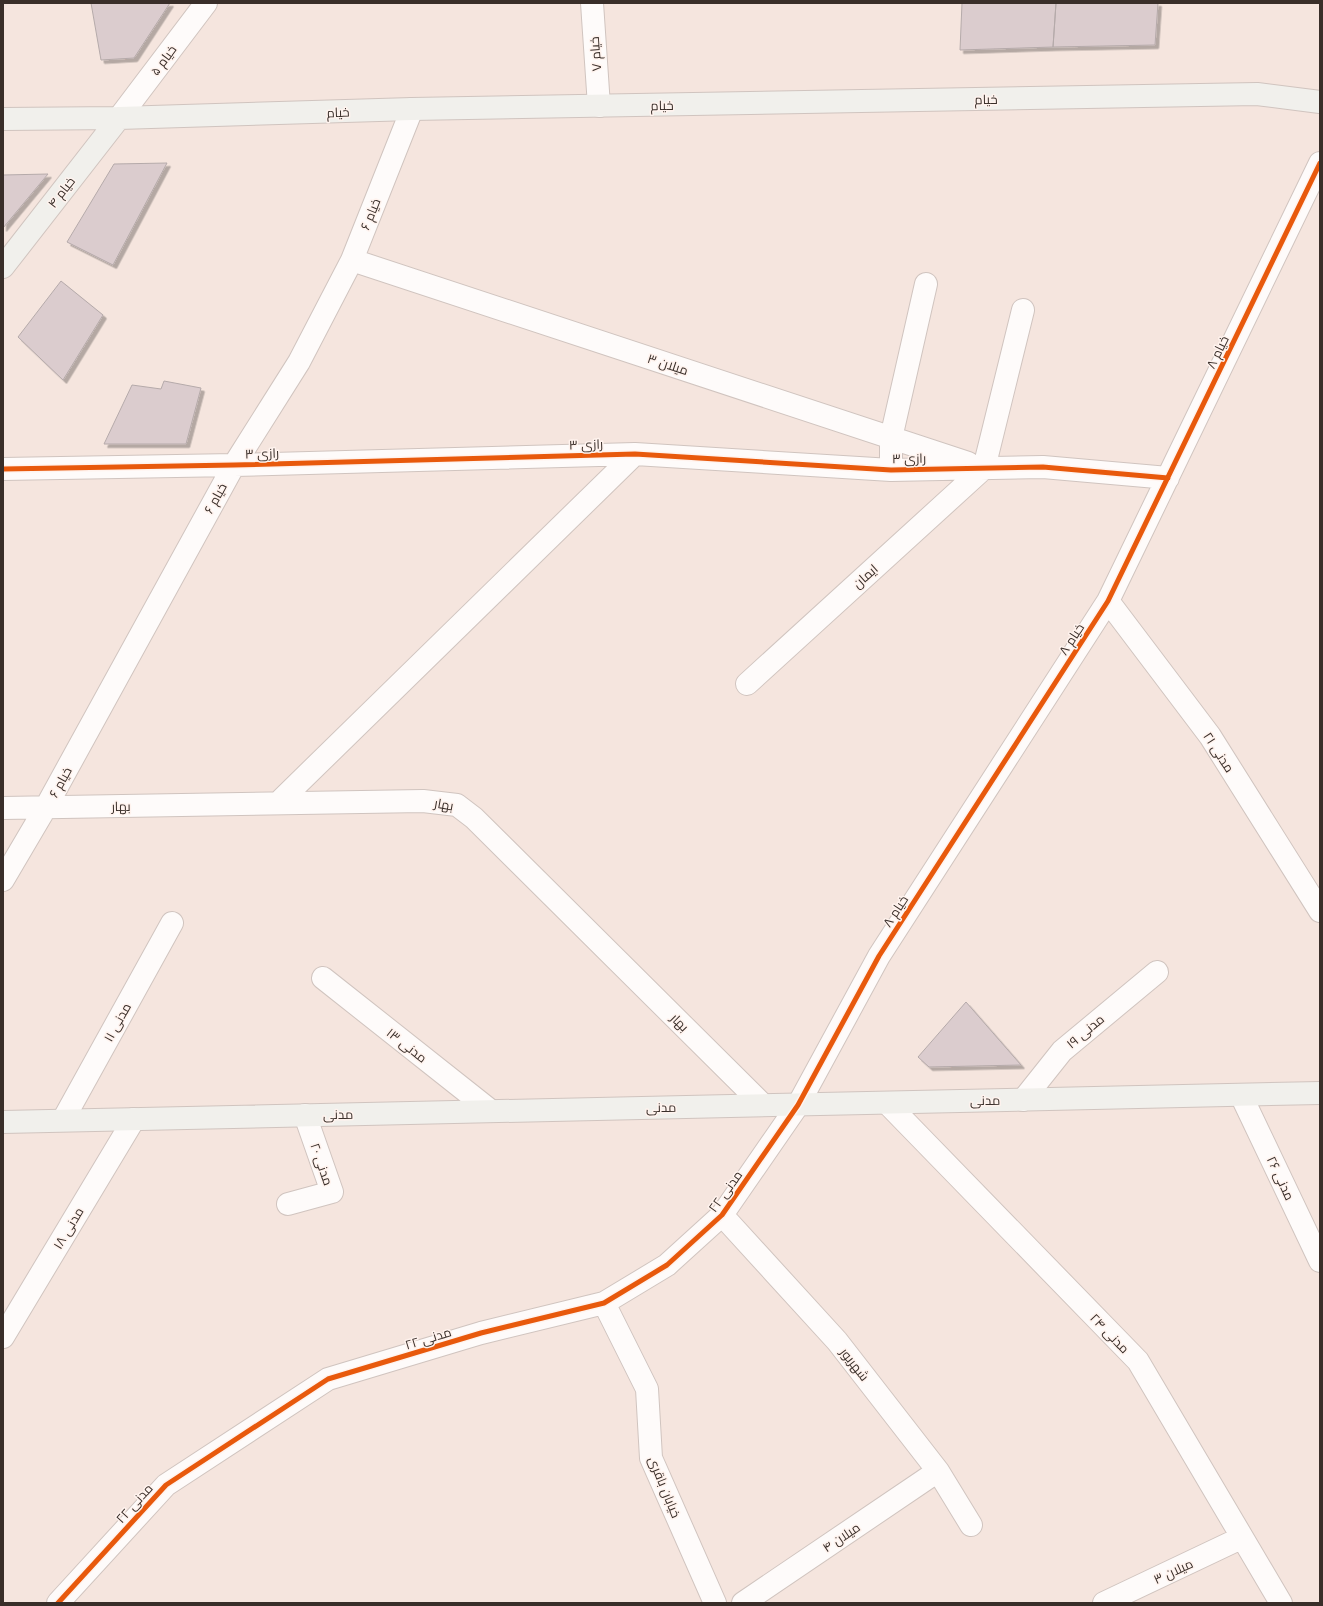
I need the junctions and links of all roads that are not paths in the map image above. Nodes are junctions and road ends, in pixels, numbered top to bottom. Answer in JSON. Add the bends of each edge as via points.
{"nodes":[{"id":1,"x":206,"y":3,"type":"edge"},
{"id":2,"x":592,"y":3,"type":"edge"},
{"id":3,"x":1320,"y":102,"type":"edge"},
{"id":4,"x":599,"y":106,"type":"junction"},
{"id":5,"x":412,"y":110,"type":"junction"},
{"id":6,"x":119,"y":118,"type":"junction"},
{"id":7,"x":3,"y":119,"type":"edge"},
{"id":8,"x":1320,"y":162,"type":"edge"},
{"id":9,"x":352,"y":260,"type":"junction"},
{"id":10,"x":3,"y":267,"type":"edge"},
{"id":11,"x":926,"y":284,"type":"dead end"},
{"id":12,"x":1023,"y":310,"type":"dead end"},
{"id":13,"x":891,"y":438,"type":"junction"},
{"id":14,"x":635,"y":454,"type":"junction"},
{"id":15,"x":234,"y":465,"type":"junction"},
{"id":16,"x":984,"y":468,"type":"junction"},
{"id":17,"x":3,"y":469,"type":"edge"},
{"id":18,"x":891,"y":470,"type":"junction"},
{"id":19,"x":1168,"y":478,"type":"junction"},
{"id":20,"x":1108,"y":601,"type":"junction"},
{"id":21,"x":747,"y":684,"type":"dead end"},
{"id":22,"x":278,"y":803,"type":"junction"},
{"id":23,"x":46,"y":807,"type":"junction"},
{"id":24,"x":3,"y":808,"type":"edge"},
{"id":25,"x":3,"y":880,"type":"edge"},
{"id":26,"x":1320,"y":911,"type":"edge"},
{"id":27,"x":172,"y":923,"type":"dead end"},
{"id":28,"x":1157,"y":972,"type":"dead end"},
{"id":29,"x":323,"y":978,"type":"dead end"},
{"id":30,"x":1320,"y":1093,"type":"edge"},
{"id":31,"x":1241,"y":1095,"type":"junction"},
{"id":32,"x":1023,"y":1100,"type":"junction"},
{"id":33,"x":887,"y":1103,"type":"junction"},
{"id":34,"x":763,"y":1105,"type":"junction"},
{"id":35,"x":798,"y":1105,"type":"junction"},
{"id":36,"x":491,"y":1111,"type":"junction"},
{"id":37,"x":305,"y":1115,"type":"junction"},
{"id":38,"x":134,"y":1119,"type":"junction"},
{"id":39,"x":63,"y":1120,"type":"junction"},
{"id":40,"x":3,"y":1122,"type":"edge"},
{"id":41,"x":288,"y":1204,"type":"dead end"},
{"id":42,"x":722,"y":1215,"type":"junction"},
{"id":43,"x":1320,"y":1261,"type":"edge"},
{"id":44,"x":604,"y":1302,"type":"junction"},
{"id":45,"x":3,"y":1337,"type":"edge"},
{"id":46,"x":938,"y":1471,"type":"junction"},
{"id":47,"x":971,"y":1525,"type":"dead end"},
{"id":48,"x":1242,"y":1538,"type":"junction"},
{"id":49,"x":58,"y":1603,"type":"edge"},
{"id":50,"x":715,"y":1603,"type":"edge"},
{"id":51,"x":743,"y":1603,"type":"edge"},
{"id":52,"x":1104,"y":1603,"type":"edge"},
{"id":53,"x":1281,"y":1603,"type":"edge"}],
"edges":[{"from":1,"to":6,"type":"street","name":"خیام ۵"},
{"from":2,"to":4,"type":"street","name":"خیام ۷"},
{"from":3,"to":4,"type":"main road","name":"خیام","via":[[1257,94]]},
{"from":4,"to":5,"type":"main road","name":"خیام"},
{"from":5,"to":6,"type":"main road","name":"خیام"},
{"from":5,"to":9,"type":"street","name":"خیام ۶"},
{"from":6,"to":7,"type":"main road","name":"خیام"},
{"from":6,"to":10,"type":"main road","name":"خیام ۴"},
{"from":8,"to":19,"type":"street","name":"خیام ۸"},
{"from":9,"to":13,"type":"street","name":"میلان ۳"},
{"from":9,"to":15,"type":"street","name":"خیام ۶","via":[[299,362]]},
{"from":11,"to":13,"type":"street"},
{"from":12,"to":16,"type":"street"},
{"from":13,"to":16,"type":"street","name":"میلان ۳"},
{"from":13,"to":18,"type":"street"},
{"from":14,"to":15,"type":"street","name":"رازی ۳"},
{"from":14,"to":18,"type":"street","name":"رازی ۳"},
{"from":14,"to":22,"type":"street"},
{"from":15,"to":17,"type":"street","name":"رازی ۳"},
{"from":15,"to":23,"type":"street","name":"خیام ۶"},
{"from":16,"to":18,"type":"street","name":"رازی ۳"},
{"from":16,"to":19,"type":"street","name":"رازی ۳","via":[[1043,467]]},
{"from":16,"to":21,"type":"street","name":"ایمان"},
{"from":19,"to":20,"type":"street","name":"خیام ۸"},
{"from":20,"to":26,"type":"street","name":"مدنی ۲۱","via":[[1210,736]]},
{"from":20,"to":35,"type":"street","name":"خیام ۸","via":[[879,956]]},
{"from":22,"to":23,"type":"street","name":"بهار"},
{"from":22,"to":34,"type":"street","name":"بهار","via":[[423,801],[457,805],[474,818]]},
{"from":23,"to":24,"type":"street","name":"بهار"},
{"from":23,"to":25,"type":"street","name":"خیام ۶"},
{"from":27,"to":39,"type":"street","name":"مدنی ۱۱"},
{"from":28,"to":32,"type":"street","name":"مدنی ۱۹","via":[[1062,1051]]},
{"from":29,"to":36,"type":"street","name":"مدنی ۱۳"},
{"from":30,"to":31,"type":"main road","name":"مدنی"},
{"from":31,"to":32,"type":"main road","name":"مدنی"},
{"from":31,"to":43,"type":"street","name":"مدنی ۲۶"},
{"from":32,"to":33,"type":"main road","name":"مدنی"},
{"from":33,"to":35,"type":"main road","name":"مدنی"},
{"from":33,"to":48,"type":"street","name":"مدنی ۲۴","via":[[1138,1361]]},
{"from":34,"to":35,"type":"main road","name":"مدنی"},
{"from":34,"to":36,"type":"main road","name":"مدنی"},
{"from":35,"to":42,"type":"street","name":"مدنی ۲۲"},
{"from":36,"to":37,"type":"main road","name":"مدنی"},
{"from":37,"to":38,"type":"main road","name":"مدنی"},
{"from":37,"to":41,"type":"street","name":"مدنی ۲۰","via":[[332,1192]]},
{"from":38,"to":39,"type":"main road","name":"مدنی"},
{"from":38,"to":45,"type":"street","name":"مدنی ۱۸"},
{"from":39,"to":40,"type":"main road","name":"مدنی"},
{"from":42,"to":44,"type":"street","name":"مدنی ۲۲","via":[[667,1265]]},
{"from":42,"to":46,"type":"street","name":"شهریور","via":[[837,1341]]},
{"from":44,"to":49,"type":"street","name":"مدنی ۲۲","via":[[481,1333],[328,1379],[166,1484]]},
{"from":44,"to":50,"type":"street","name":"خیابان باقری","via":[[647,1389],[651,1458]]},
{"from":46,"to":47,"type":"street","name":"شهریور"},
{"from":46,"to":51,"type":"street","name":"میلان ۴"},
{"from":48,"to":52,"type":"street","name":"میلان ۳"},
{"from":48,"to":53,"type":"street","name":"مدنی ۲۴"}]}
